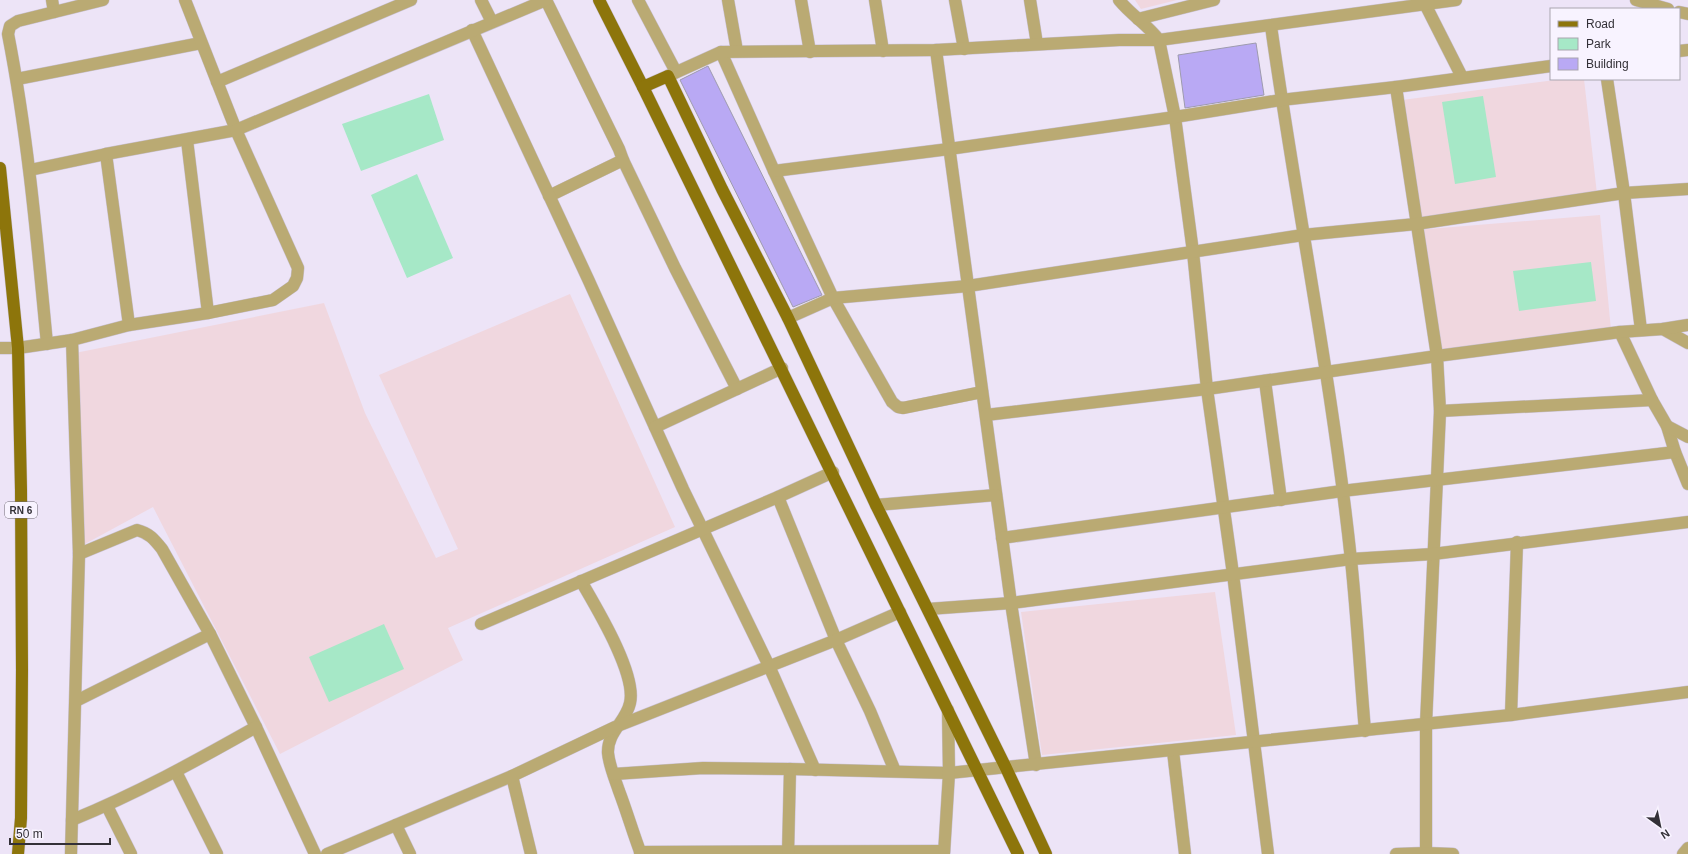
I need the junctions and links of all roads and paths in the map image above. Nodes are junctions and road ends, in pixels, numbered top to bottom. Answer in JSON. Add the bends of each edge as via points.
{"nodes":[{"id":1,"x":103,"y":0,"type":"edge"},
{"id":2,"x":185,"y":0,"type":"edge"},
{"id":3,"x":411,"y":0,"type":"edge"},
{"id":4,"x":481,"y":0,"type":"edge"},
{"id":5,"x":546,"y":0,"type":"edge"},
{"id":6,"x":599,"y":0,"type":"edge"},
{"id":7,"x":638,"y":0,"type":"edge"},
{"id":8,"x":728,"y":0,"type":"edge"},
{"id":9,"x":801,"y":0,"type":"edge"},
{"id":10,"x":875,"y":0,"type":"edge"},
{"id":11,"x":955,"y":0,"type":"edge"},
{"id":12,"x":1030,"y":0,"type":"edge"},
{"id":13,"x":1119,"y":0,"type":"edge"},
{"id":14,"x":1214,"y":0,"type":"edge"},
{"id":15,"x":1456,"y":0,"type":"edge"},
{"id":16,"x":1636,"y":0,"type":"edge"},
{"id":17,"x":1425,"y":4,"type":"junction"},
{"id":18,"x":53,"y":6,"type":"edge"},
{"id":19,"x":1664,"y":8,"type":"edge"},
{"id":20,"x":1138,"y":19,"type":"junction"},
{"id":21,"x":492,"y":22,"type":"junction"},
{"id":22,"x":1271,"y":26,"type":"junction"},
{"id":23,"x":472,"y":30,"type":"junction"},
{"id":24,"x":1159,"y":40,"type":"junction"},
{"id":25,"x":201,"y":43,"type":"junction"},
{"id":26,"x":1037,"y":44,"type":"junction"},
{"id":27,"x":964,"y":49,"type":"junction"},
{"id":28,"x":883,"y":50,"type":"junction"},
{"id":29,"x":936,"y":50,"type":"junction"},
{"id":30,"x":737,"y":51,"type":"junction"},
{"id":31,"x":721,"y":52,"type":"junction"},
{"id":32,"x":810,"y":52,"type":"junction"},
{"id":33,"x":1550,"y":66,"type":"edge"},
{"id":34,"x":672,"y":74,"type":"junction"},
{"id":35,"x":1462,"y":77,"type":"junction"},
{"id":36,"x":17,"y":79,"type":"junction"},
{"id":37,"x":1607,"y":80,"type":"edge"},
{"id":38,"x":217,"y":82,"type":"junction"},
{"id":39,"x":644,"y":87,"type":"junction"},
{"id":40,"x":1396,"y":87,"type":"junction"},
{"id":41,"x":1281,"y":100,"type":"junction"},
{"id":42,"x":1175,"y":117,"type":"junction"},
{"id":43,"x":236,"y":130,"type":"junction"},
{"id":44,"x":187,"y":140,"type":"junction"},
{"id":45,"x":949,"y":149,"type":"junction"},
{"id":46,"x":106,"y":154,"type":"junction"},
{"id":47,"x":623,"y":160,"type":"junction"},
{"id":48,"x":0,"y":168,"type":"edge"},
{"id":49,"x":30,"y":170,"type":"junction"},
{"id":50,"x":774,"y":171,"type":"junction"},
{"id":51,"x":1688,"y":189,"type":"edge"},
{"id":52,"x":1624,"y":193,"type":"junction"},
{"id":53,"x":549,"y":196,"type":"junction"},
{"id":54,"x":1416,"y":224,"type":"junction"},
{"id":55,"x":1303,"y":234,"type":"junction"},
{"id":56,"x":1193,"y":252,"type":"junction"},
{"id":57,"x":968,"y":286,"type":"junction"},
{"id":58,"x":833,"y":298,"type":"junction"},
{"id":59,"x":208,"y":313,"type":"junction"},
{"id":60,"x":788,"y":318,"type":"junction"},
{"id":61,"x":129,"y":325,"type":"junction"},
{"id":62,"x":1688,"y":325,"type":"edge"},
{"id":63,"x":1663,"y":329,"type":"junction"},
{"id":64,"x":1641,"y":330,"type":"junction"},
{"id":65,"x":1620,"y":332,"type":"junction"},
{"id":66,"x":72,"y":340,"type":"junction"},
{"id":67,"x":1688,"y":343,"type":"edge"},
{"id":68,"x":47,"y":344,"type":"junction"},
{"id":69,"x":0,"y":348,"type":"edge"},
{"id":70,"x":18,"y":348,"type":"junction"},
{"id":71,"x":1437,"y":356,"type":"junction"},
{"id":72,"x":782,"y":368,"type":"junction"},
{"id":73,"x":1326,"y":372,"type":"junction"},
{"id":74,"x":1265,"y":381,"type":"junction"},
{"id":75,"x":737,"y":389,"type":"junction"},
{"id":76,"x":1208,"y":389,"type":"junction"},
{"id":77,"x":982,"y":392,"type":"junction"},
{"id":78,"x":1652,"y":400,"type":"junction"},
{"id":79,"x":1440,"y":411,"type":"junction"},
{"id":80,"x":986,"y":415,"type":"junction"},
{"id":81,"x":1667,"y":426,"type":"junction"},
{"id":82,"x":655,"y":427,"type":"junction"},
{"id":83,"x":1688,"y":436,"type":"edge"},
{"id":84,"x":1675,"y":452,"type":"junction"},
{"id":85,"x":833,"y":472,"type":"junction"},
{"id":86,"x":1436,"y":480,"type":"junction"},
{"id":87,"x":1688,"y":484,"type":"edge"},
{"id":88,"x":1342,"y":491,"type":"junction"},
{"id":89,"x":996,"y":494,"type":"junction"},
{"id":90,"x":778,"y":497,"type":"junction"},
{"id":91,"x":1281,"y":500,"type":"junction"},
{"id":92,"x":876,"y":505,"type":"junction"},
{"id":93,"x":1223,"y":508,"type":"junction"},
{"id":94,"x":1688,"y":522,"type":"edge"},
{"id":95,"x":702,"y":529,"type":"junction"},
{"id":96,"x":1002,"y":538,"type":"junction"},
{"id":97,"x":1517,"y":542,"type":"junction"},
{"id":98,"x":79,"y":554,"type":"junction"},
{"id":99,"x":1433,"y":554,"type":"junction"},
{"id":100,"x":1351,"y":560,"type":"junction"},
{"id":101,"x":1233,"y":574,"type":"junction"},
{"id":102,"x":581,"y":580,"type":"junction"},
{"id":103,"x":1011,"y":603,"type":"junction"},
{"id":104,"x":928,"y":609,"type":"junction"},
{"id":105,"x":900,"y":612,"type":"junction"},
{"id":106,"x":481,"y":624,"type":"dead end"},
{"id":107,"x":210,"y":634,"type":"junction"},
{"id":108,"x":836,"y":640,"type":"junction"},
{"id":109,"x":769,"y":666,"type":"junction"},
{"id":110,"x":1688,"y":692,"type":"edge"},
{"id":111,"x":76,"y":701,"type":"junction"},
{"id":112,"x":948,"y":710,"type":"junction"},
{"id":113,"x":1511,"y":715,"type":"junction"},
{"id":114,"x":1426,"y":724,"type":"junction"},
{"id":115,"x":256,"y":727,"type":"junction"},
{"id":116,"x":615,"y":727,"type":"junction"},
{"id":117,"x":1365,"y":730,"type":"junction"},
{"id":118,"x":1253,"y":742,"type":"junction"},
{"id":119,"x":1173,"y":751,"type":"junction"},
{"id":120,"x":1036,"y":765,"type":"junction"},
{"id":121,"x":1006,"y":768,"type":"junction"},
{"id":122,"x":790,"y":769,"type":"junction"},
{"id":123,"x":815,"y":770,"type":"junction"},
{"id":124,"x":978,"y":770,"type":"junction"},
{"id":125,"x":895,"y":771,"type":"junction"},
{"id":126,"x":176,"y":772,"type":"junction"},
{"id":127,"x":949,"y":773,"type":"junction"},
{"id":128,"x":614,"y":774,"type":"junction"},
{"id":129,"x":512,"y":776,"type":"junction"},
{"id":130,"x":107,"y":806,"type":"junction"},
{"id":131,"x":72,"y":820,"type":"junction"},
{"id":132,"x":396,"y":825,"type":"junction"},
{"id":133,"x":1688,"y":848,"type":"edge"},
{"id":134,"x":641,"y":853,"type":"edge"},
{"id":135,"x":788,"y":853,"type":"edge"},
{"id":136,"x":944,"y":853,"type":"edge"},
{"id":137,"x":1426,"y":853,"type":"edge"},
{"id":138,"x":18,"y":854,"type":"edge"},
{"id":139,"x":71,"y":854,"type":"edge"},
{"id":140,"x":131,"y":854,"type":"edge"},
{"id":141,"x":217,"y":854,"type":"edge"},
{"id":142,"x":315,"y":854,"type":"edge"},
{"id":143,"x":327,"y":854,"type":"edge"},
{"id":144,"x":410,"y":854,"type":"edge"},
{"id":145,"x":531,"y":854,"type":"edge"},
{"id":146,"x":1018,"y":854,"type":"edge"},
{"id":147,"x":1046,"y":854,"type":"edge"},
{"id":148,"x":1185,"y":854,"type":"edge"},
{"id":149,"x":1268,"y":854,"type":"edge"},
{"id":150,"x":1396,"y":854,"type":"edge"},
{"id":151,"x":1453,"y":854,"type":"edge"},
{"id":152,"x":1683,"y":854,"type":"edge"}],
"edges":[{"from":1,"to":18,"type":"street"},
{"from":2,"to":25,"type":"street"},
{"from":3,"to":38,"type":"street"},
{"from":4,"to":21,"type":"street"},
{"from":5,"to":21,"type":"street"},
{"from":5,"to":47,"type":"street"},
{"from":6,"to":39,"type":"main road"},
{"from":7,"to":34,"type":"street"},
{"from":8,"to":30,"type":"street"},
{"from":9,"to":32,"type":"street"},
{"from":10,"to":28,"type":"street"},
{"from":11,"to":27,"type":"street"},
{"from":12,"to":26,"type":"street"},
{"from":13,"to":20,"type":"street"},
{"from":14,"to":20,"type":"street"},
{"from":15,"to":17,"type":"street"},
{"from":16,"to":19,"type":"street"},
{"from":17,"to":22,"type":"street"},
{"from":17,"to":35,"type":"street"},
{"from":18,"to":36,"type":"street","via":[[10,26],[8,34]]},
{"from":20,"to":24,"type":"street"},
{"from":21,"to":23,"type":"street"},
{"from":22,"to":24,"type":"street"},
{"from":22,"to":41,"type":"street"},
{"from":23,"to":43,"type":"street"},
{"from":23,"to":53,"type":"street"},
{"from":24,"to":26,"type":"street"},
{"from":24,"to":42,"type":"street"},
{"from":25,"to":36,"type":"street"},
{"from":25,"to":38,"type":"street"},
{"from":26,"to":27,"type":"street"},
{"from":27,"to":29,"type":"street"},
{"from":28,"to":29,"type":"street"},
{"from":28,"to":32,"type":"street"},
{"from":29,"to":45,"type":"street"},
{"from":30,"to":31,"type":"street"},
{"from":30,"to":32,"type":"street"},
{"from":31,"to":34,"type":"street"},
{"from":31,"to":50,"type":"street"},
{"from":33,"to":35,"type":"street"},
{"from":34,"to":39,"type":"main road"},
{"from":34,"to":60,"type":"main road","via":[[722,189]]},
{"from":35,"to":40,"type":"street"},
{"from":36,"to":49,"type":"street"},
{"from":37,"to":52,"type":"street"},
{"from":38,"to":43,"type":"street"},
{"from":39,"to":72,"type":"main road"},
{"from":40,"to":41,"type":"street"},
{"from":40,"to":54,"type":"street"},
{"from":41,"to":42,"type":"street"},
{"from":41,"to":55,"type":"street"},
{"from":42,"to":45,"type":"street"},
{"from":42,"to":56,"type":"street"},
{"from":43,"to":44,"type":"street"},
{"from":43,"to":59,"type":"street","via":[[298,268],[298,278],[293,286],[273,300]]},
{"from":44,"to":46,"type":"street"},
{"from":44,"to":59,"type":"street"},
{"from":45,"to":50,"type":"street"},
{"from":45,"to":57,"type":"street"},
{"from":46,"to":49,"type":"street"},
{"from":46,"to":61,"type":"street"},
{"from":47,"to":53,"type":"street"},
{"from":47,"to":75,"type":"street"},
{"from":48,"to":70,"type":"main road","number":"RN 6"},
{"from":49,"to":68,"type":"street"},
{"from":50,"to":58,"type":"street"},
{"from":51,"to":52,"type":"street"},
{"from":52,"to":54,"type":"street"},
{"from":52,"to":64,"type":"street"},
{"from":53,"to":82,"type":"street"},
{"from":54,"to":55,"type":"street"},
{"from":54,"to":71,"type":"street"},
{"from":55,"to":56,"type":"street"},
{"from":55,"to":73,"type":"street"},
{"from":56,"to":57,"type":"street"},
{"from":56,"to":76,"type":"street"},
{"from":57,"to":58,"type":"street"},
{"from":57,"to":77,"type":"street"},
{"from":58,"to":60,"type":"street"},
{"from":58,"to":77,"type":"street","via":[[892,402],[898,407],[911,407]]},
{"from":59,"to":61,"type":"street"},
{"from":60,"to":92,"type":"main road"},
{"from":61,"to":66,"type":"street"},
{"from":62,"to":63,"type":"street"},
{"from":63,"to":64,"type":"street"},
{"from":63,"to":67,"type":"street"},
{"from":64,"to":65,"type":"street"},
{"from":65,"to":71,"type":"street"},
{"from":65,"to":78,"type":"street"},
{"from":66,"to":68,"type":"street"},
{"from":66,"to":98,"type":"street"},
{"from":68,"to":70,"type":"street"},
{"from":69,"to":70,"type":"street"},
{"from":70,"to":138,"type":"main road","number":"RN 6","via":[[22,661],[21,818]]},
{"from":71,"to":73,"type":"street"},
{"from":71,"to":79,"type":"street"},
{"from":72,"to":75,"type":"street"},
{"from":72,"to":85,"type":"main road"},
{"from":73,"to":74,"type":"street"},
{"from":73,"to":88,"type":"street"},
{"from":74,"to":76,"type":"street"},
{"from":74,"to":91,"type":"street"},
{"from":75,"to":82,"type":"street"},
{"from":76,"to":80,"type":"street"},
{"from":76,"to":93,"type":"street"},
{"from":77,"to":80,"type":"street"},
{"from":78,"to":79,"type":"street"},
{"from":78,"to":81,"type":"street"},
{"from":79,"to":86,"type":"street"},
{"from":80,"to":89,"type":"street"},
{"from":81,"to":83,"type":"street"},
{"from":81,"to":84,"type":"street"},
{"from":82,"to":95,"type":"street"},
{"from":84,"to":86,"type":"street"},
{"from":84,"to":87,"type":"street"},
{"from":85,"to":90,"type":"street"},
{"from":85,"to":105,"type":"main road"},
{"from":86,"to":88,"type":"street"},
{"from":86,"to":99,"type":"street"},
{"from":88,"to":91,"type":"street"},
{"from":88,"to":100,"type":"street"},
{"from":89,"to":92,"type":"street"},
{"from":89,"to":96,"type":"street"},
{"from":90,"to":95,"type":"street"},
{"from":90,"to":108,"type":"street"},
{"from":91,"to":93,"type":"street"},
{"from":92,"to":104,"type":"main road"},
{"from":93,"to":96,"type":"street"},
{"from":93,"to":101,"type":"street"},
{"from":94,"to":97,"type":"street"},
{"from":95,"to":102,"type":"street"},
{"from":95,"to":109,"type":"street"},
{"from":96,"to":103,"type":"street"},
{"from":97,"to":99,"type":"street"},
{"from":97,"to":113,"type":"street"},
{"from":98,"to":107,"type":"street","via":[[130,532],[145,532],[162,548]]},
{"from":98,"to":111,"type":"street"},
{"from":99,"to":100,"type":"street"},
{"from":99,"to":114,"type":"street"},
{"from":100,"to":101,"type":"street"},
{"from":100,"to":117,"type":"street"},
{"from":101,"to":103,"type":"street"},
{"from":101,"to":118,"type":"street"},
{"from":102,"to":106,"type":"street"},
{"from":102,"to":116,"type":"street","via":[[628,678],[630,705]]},
{"from":103,"to":104,"type":"street"},
{"from":103,"to":120,"type":"street"},
{"from":104,"to":121,"type":"main road"},
{"from":105,"to":108,"type":"street"},
{"from":105,"to":112,"type":"main road"},
{"from":107,"to":111,"type":"street"},
{"from":107,"to":115,"type":"street"},
{"from":108,"to":109,"type":"street"},
{"from":108,"to":125,"type":"street"},
{"from":109,"to":116,"type":"street"},
{"from":109,"to":123,"type":"street"},
{"from":110,"to":113,"type":"street"},
{"from":111,"to":131,"type":"street"},
{"from":112,"to":124,"type":"main road"},
{"from":112,"to":127,"type":"street"},
{"from":113,"to":114,"type":"street"},
{"from":114,"to":117,"type":"street"},
{"from":114,"to":137,"type":"street"},
{"from":115,"to":126,"type":"street"},
{"from":115,"to":142,"type":"street"},
{"from":116,"to":128,"type":"street","via":[[609,741],[608,753]]},
{"from":116,"to":129,"type":"street"},
{"from":117,"to":118,"type":"street"},
{"from":118,"to":119,"type":"street"},
{"from":118,"to":149,"type":"street"},
{"from":119,"to":120,"type":"street"},
{"from":119,"to":148,"type":"street"},
{"from":120,"to":121,"type":"street"},
{"from":121,"to":124,"type":"street"},
{"from":121,"to":147,"type":"main road"},
{"from":122,"to":123,"type":"street"},
{"from":122,"to":128,"type":"street","via":[[703,768]]},
{"from":122,"to":135,"type":"street"},
{"from":123,"to":125,"type":"street"},
{"from":124,"to":127,"type":"street"},
{"from":124,"to":146,"type":"main road"},
{"from":125,"to":127,"type":"street"},
{"from":126,"to":130,"type":"street"},
{"from":126,"to":141,"type":"street"},
{"from":127,"to":136,"type":"street"},
{"from":128,"to":134,"type":"street"},
{"from":129,"to":132,"type":"street"},
{"from":129,"to":145,"type":"street"},
{"from":130,"to":131,"type":"street"},
{"from":130,"to":140,"type":"street"},
{"from":131,"to":139,"type":"street"},
{"from":132,"to":143,"type":"street"},
{"from":132,"to":144,"type":"street"},
{"from":133,"to":152,"type":"street"},
{"from":134,"to":135,"type":"street"},
{"from":135,"to":136,"type":"street"},
{"from":137,"to":150,"type":"street"},
{"from":137,"to":151,"type":"street"}]}
